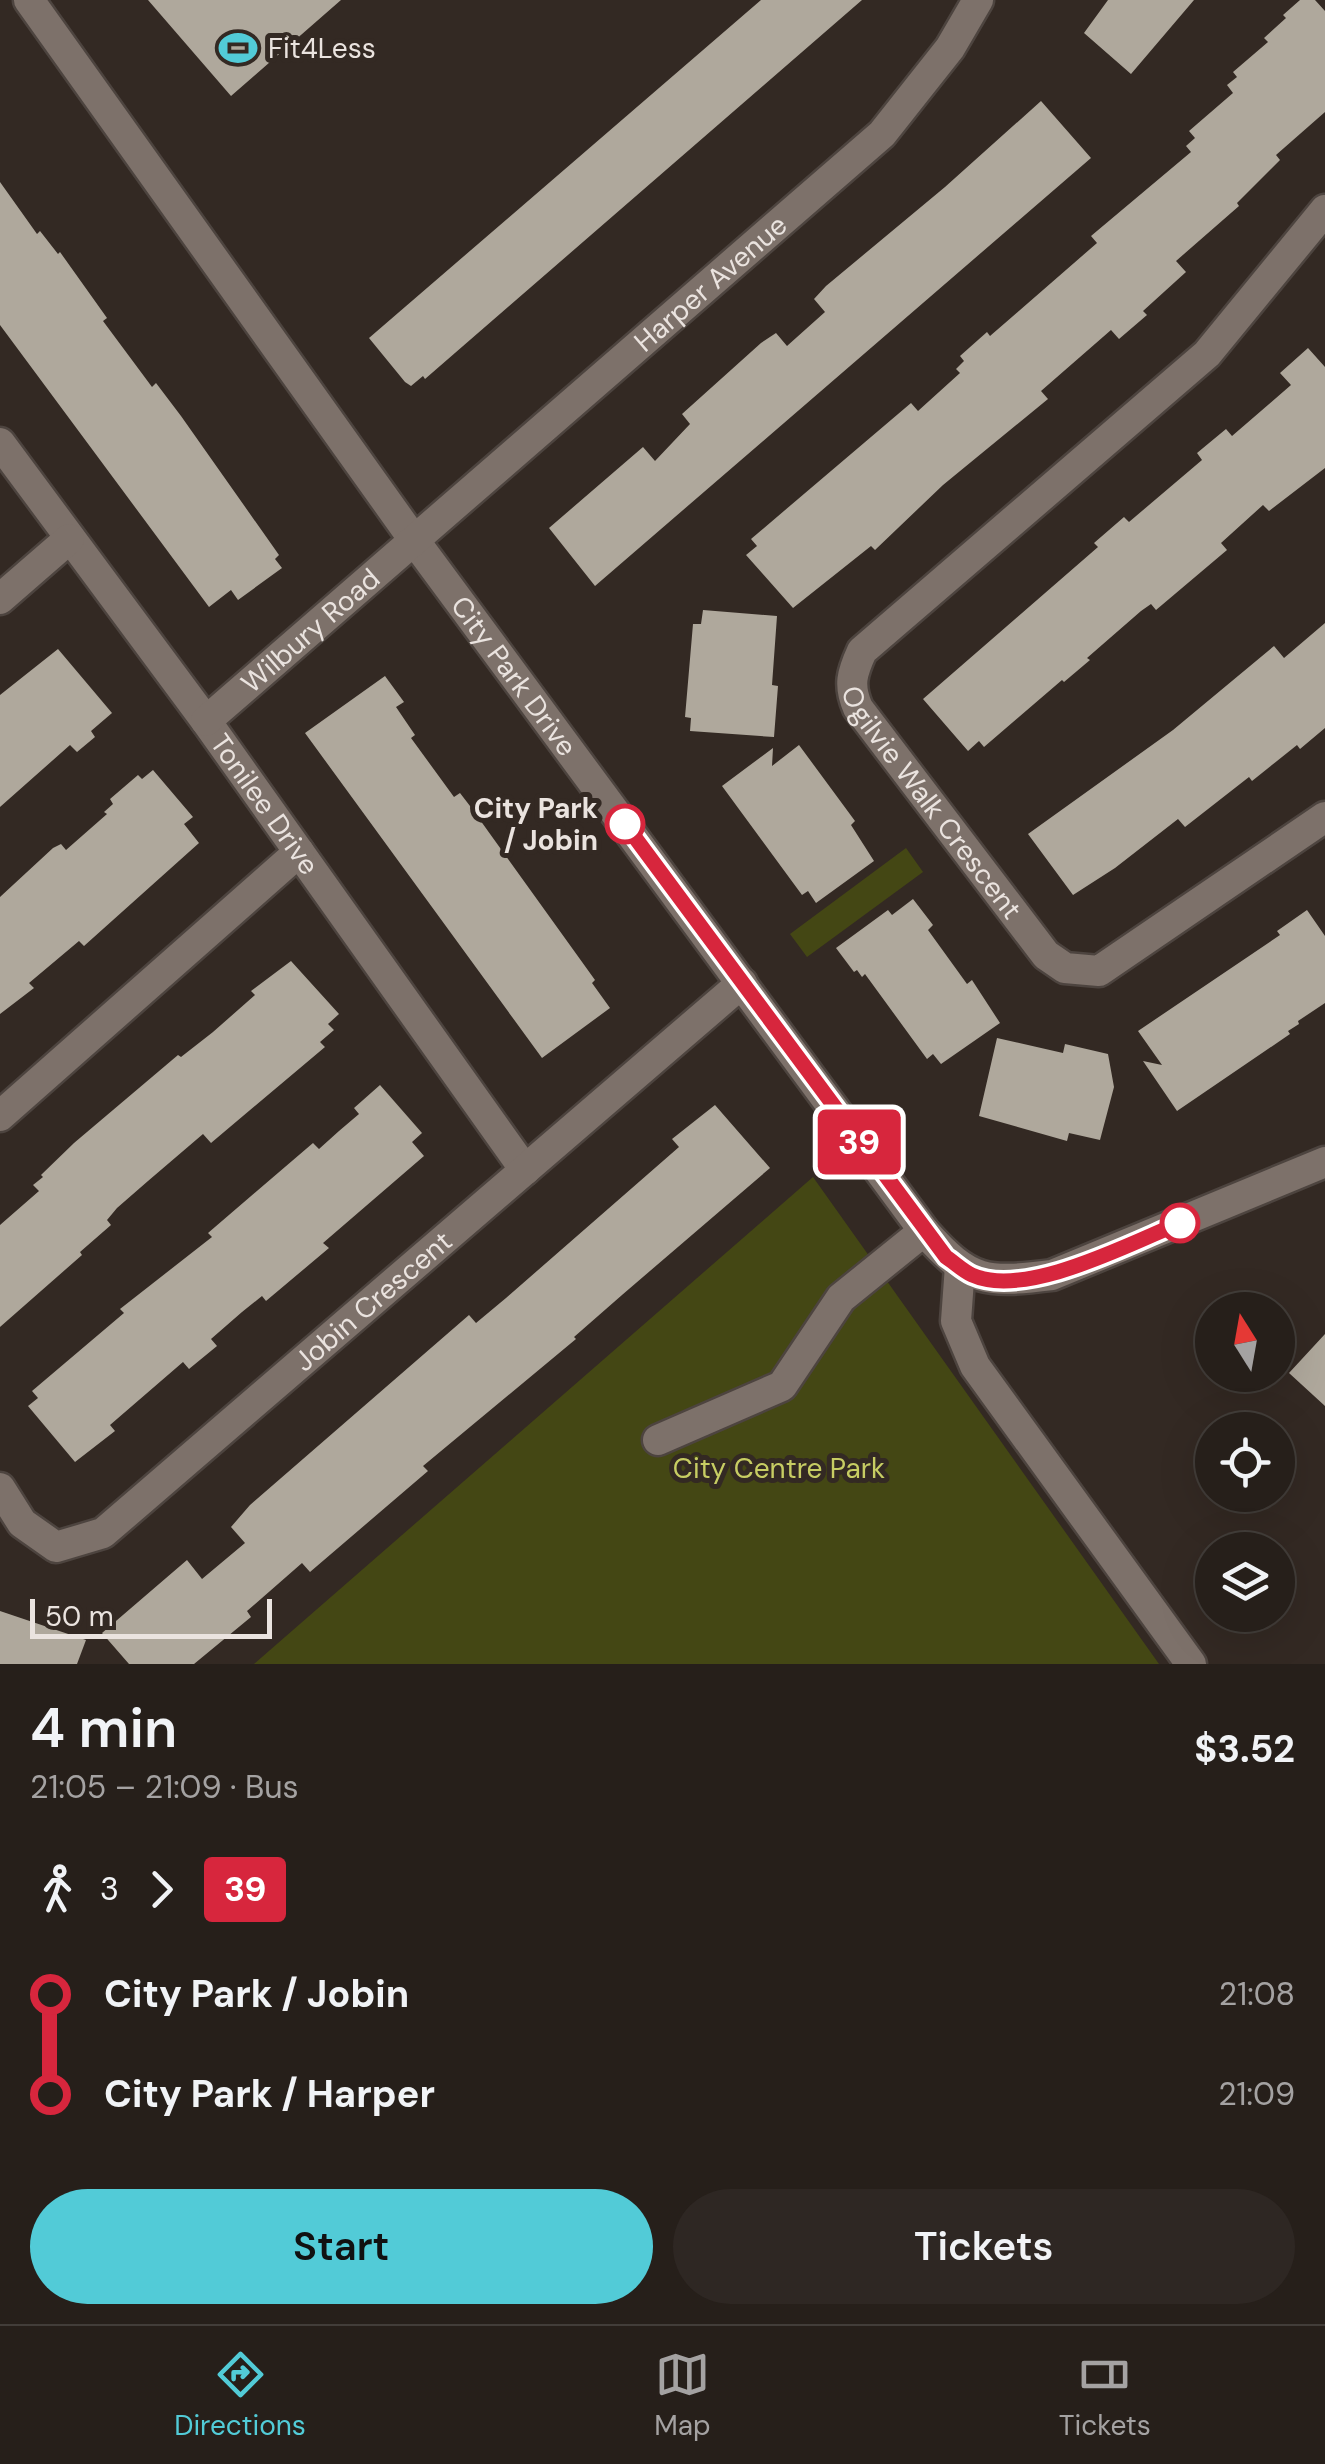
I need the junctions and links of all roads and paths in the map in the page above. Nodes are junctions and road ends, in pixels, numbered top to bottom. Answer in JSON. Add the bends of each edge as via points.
{"nodes":[{"id":1,"x":29,"y":0,"type":"edge"},
{"id":2,"x":978,"y":0,"type":"edge"},
{"id":3,"x":1325,"y":210,"type":"edge"},
{"id":4,"x":0,"y":443,"type":"edge"},
{"id":5,"x":69,"y":539,"type":"junction"},
{"id":6,"x":414,"y":540,"type":"junction"},
{"id":7,"x":0,"y":599,"type":"edge"},
{"id":8,"x":206,"y":721,"type":"junction"},
{"id":9,"x":1325,"y":817,"type":"edge"},
{"id":10,"x":299,"y":852,"type":"junction"},
{"id":11,"x":742,"y":983,"type":"junction"},
{"id":12,"x":0,"y":1116,"type":"edge"},
{"id":13,"x":1325,"y":1162,"type":"edge"},
{"id":14,"x":525,"y":1170,"type":"junction"},
{"id":15,"x":924,"y":1231,"type":"junction"},
{"id":16,"x":960,"y":1266,"type":"junction"},
{"id":17,"x":658,"y":1440,"type":"dead end"},
{"id":18,"x":0,"y":1488,"type":"edge"},
{"id":19,"x":1192,"y":1664,"type":"edge"}],
"edges":[{"from":1,"to":6,"type":"street","name":"City Park Drive"},
{"from":2,"to":6,"type":"street","name":"Harper Avenue","via":[[950,48],[882,134]]},
{"from":3,"to":9,"type":"street","name":"Ogilvie Walk Crescent","via":[[1207,354],[862,651],[850,690],[1046,955],[1065,968],[1099,971]]},
{"from":4,"to":5,"type":"street","name":"Tonilee Drive"},
{"from":5,"to":7,"type":"street"},
{"from":5,"to":8,"type":"street","name":"Tonilee Drive"},
{"from":6,"to":8,"type":"street","name":"Wilbury Road"},
{"from":6,"to":11,"type":"street","name":"City Park Drive"},
{"from":8,"to":10,"type":"street","name":"Tonilee Drive"},
{"from":10,"to":12,"type":"street"},
{"from":10,"to":14,"type":"street","name":"Tonilee Drive"},
{"from":11,"to":14,"type":"street","name":"Jobin Crescent"},
{"from":11,"to":15,"type":"street","name":"City Park Drive"},
{"from":13,"to":16,"type":"street","name":"City Park Drive","via":[[1052,1275],[1007,1280],[974,1276]]},
{"from":14,"to":18,"type":"street","name":"Jobin Crescent","via":[[103,1533],[56,1547],[22,1523]]},
{"from":15,"to":16,"type":"street","name":"City Park Drive"},
{"from":15,"to":17,"type":"street","via":[[840,1298],[782,1386]]},
{"from":16,"to":19,"type":"street","via":[[956,1322],[975,1366]]}]}
